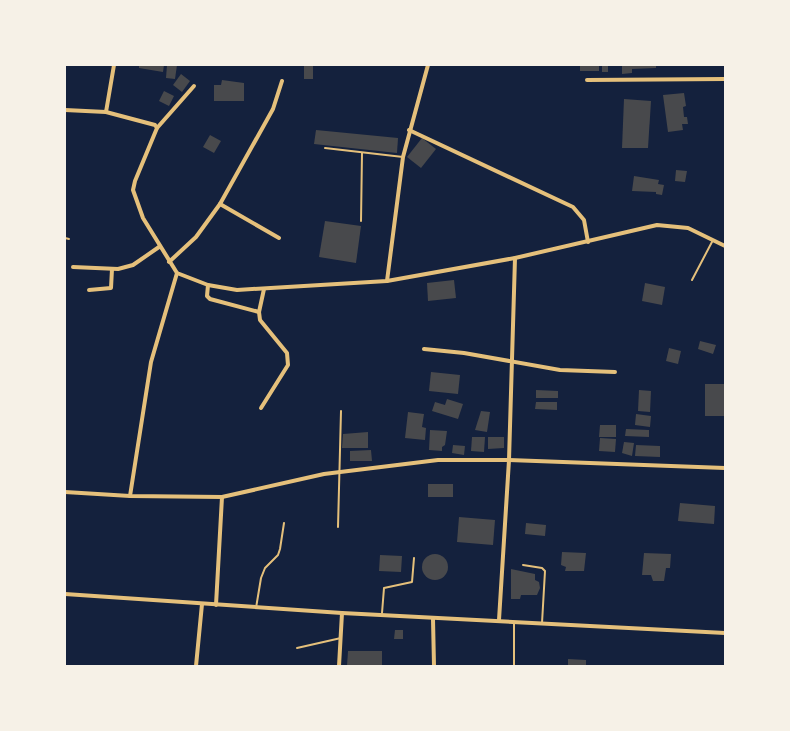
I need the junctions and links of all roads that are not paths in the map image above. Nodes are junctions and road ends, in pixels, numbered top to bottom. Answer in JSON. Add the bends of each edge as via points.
{"nodes":[{"id":1,"x":114,"y":65,"type":"edge"},
{"id":2,"x":428,"y":65,"type":"edge"},
{"id":3,"x":725,"y":79,"type":"edge"},
{"id":4,"x":587,"y":80,"type":"dead end"},
{"id":5,"x":282,"y":81,"type":"dead end"},
{"id":6,"x":194,"y":86,"type":"dead end"},
{"id":7,"x":65,"y":110,"type":"edge"},
{"id":8,"x":106,"y":112,"type":"junction"},
{"id":9,"x":157,"y":128,"type":"junction"},
{"id":10,"x":409,"y":130,"type":"junction"},
{"id":11,"x":325,"y":148,"type":"dead end"},
{"id":12,"x":362,"y":152,"type":"junction"},
{"id":13,"x":403,"y":157,"type":"junction"},
{"id":14,"x":220,"y":204,"type":"junction"},
{"id":15,"x":361,"y":221,"type":"dead end"},
{"id":16,"x":65,"y":238,"type":"edge"},
{"id":17,"x":279,"y":238,"type":"dead end"},
{"id":18,"x":712,"y":238,"type":"junction"},
{"id":19,"x":69,"y":239,"type":"dead end"},
{"id":20,"x":588,"y":242,"type":"junction"},
{"id":21,"x":725,"y":246,"type":"edge"},
{"id":22,"x":159,"y":247,"type":"junction"},
{"id":23,"x":514,"y":258,"type":"junction"},
{"id":24,"x":169,"y":262,"type":"junction"},
{"id":25,"x":73,"y":267,"type":"dead end"},
{"id":26,"x":112,"y":269,"type":"junction"},
{"id":27,"x":177,"y":273,"type":"junction"},
{"id":28,"x":692,"y":280,"type":"dead end"},
{"id":29,"x":387,"y":281,"type":"junction"},
{"id":30,"x":208,"y":285,"type":"junction"},
{"id":31,"x":264,"y":289,"type":"junction"},
{"id":32,"x":89,"y":290,"type":"dead end"},
{"id":33,"x":258,"y":312,"type":"junction"},
{"id":34,"x":424,"y":349,"type":"dead end"},
{"id":35,"x":513,"y":362,"type":"junction"},
{"id":36,"x":615,"y":372,"type":"dead end"},
{"id":37,"x":261,"y":408,"type":"dead end"},
{"id":38,"x":341,"y":411,"type":"dead end"},
{"id":39,"x":509,"y":460,"type":"junction"},
{"id":40,"x":725,"y":468,"type":"edge"},
{"id":41,"x":341,"y":472,"type":"junction"},
{"id":42,"x":65,"y":492,"type":"edge"},
{"id":43,"x":130,"y":496,"type":"junction"},
{"id":44,"x":222,"y":497,"type":"junction"},
{"id":45,"x":284,"y":523,"type":"dead end"},
{"id":46,"x":338,"y":527,"type":"dead end"},
{"id":47,"x":414,"y":558,"type":"dead end"},
{"id":48,"x":523,"y":565,"type":"dead end"},
{"id":49,"x":65,"y":594,"type":"edge"},
{"id":50,"x":202,"y":604,"type":"junction"},
{"id":51,"x":216,"y":605,"type":"junction"},
{"id":52,"x":256,"y":608,"type":"junction"},
{"id":53,"x":342,"y":614,"type":"junction"},
{"id":54,"x":382,"y":616,"type":"junction"},
{"id":55,"x":432,"y":619,"type":"junction"},
{"id":56,"x":499,"y":620,"type":"junction"},
{"id":57,"x":514,"y":621,"type":"junction"},
{"id":58,"x":542,"y":623,"type":"junction"},
{"id":59,"x":725,"y":633,"type":"edge"},
{"id":60,"x":341,"y":638,"type":"junction"},
{"id":61,"x":297,"y":648,"type":"dead end"},
{"id":62,"x":196,"y":666,"type":"edge"},
{"id":63,"x":339,"y":666,"type":"edge"},
{"id":64,"x":434,"y":666,"type":"edge"},
{"id":65,"x":514,"y":666,"type":"edge"}],
"edges":[{"from":1,"to":8,"type":"street"},
{"from":2,"to":10,"type":"street"},
{"from":3,"to":4,"type":"street"},
{"from":5,"to":14,"type":"street","via":[[274,109]]},
{"from":6,"to":9,"type":"street"},
{"from":7,"to":8,"type":"street"},
{"from":8,"to":9,"type":"street"},
{"from":9,"to":22,"type":"street","via":[[133,190],[143,218]]},
{"from":10,"to":13,"type":"street"},
{"from":10,"to":20,"type":"street","via":[[573,206],[584,220]]},
{"from":11,"to":12,"type":"lane"},
{"from":12,"to":13,"type":"lane"},
{"from":12,"to":15,"type":"lane"},
{"from":13,"to":29,"type":"street"},
{"from":14,"to":17,"type":"street"},
{"from":14,"to":24,"type":"street","via":[[196,237]]},
{"from":16,"to":19,"type":"lane"},
{"from":18,"to":20,"type":"street","via":[[688,228],[657,225]]},
{"from":18,"to":21,"type":"street"},
{"from":18,"to":28,"type":"lane"},
{"from":20,"to":23,"type":"street"},
{"from":22,"to":24,"type":"street"},
{"from":22,"to":26,"type":"street","via":[[133,265]]},
{"from":23,"to":29,"type":"street"},
{"from":23,"to":35,"type":"street"},
{"from":24,"to":27,"type":"street"},
{"from":25,"to":26,"type":"street"},
{"from":26,"to":32,"type":"street","via":[[110,288]]},
{"from":27,"to":30,"type":"street"},
{"from":27,"to":43,"type":"street","via":[[151,362]]},
{"from":29,"to":31,"type":"street"},
{"from":30,"to":31,"type":"street","via":[[237,290]]},
{"from":30,"to":33,"type":"street","via":[[207,296],[210,299]]},
{"from":31,"to":33,"type":"street"},
{"from":33,"to":37,"type":"street","via":[[260,320],[289,359]]},
{"from":34,"to":35,"type":"street"},
{"from":35,"to":36,"type":"street","via":[[560,370]]},
{"from":35,"to":39,"type":"street"},
{"from":38,"to":41,"type":"lane"},
{"from":39,"to":40,"type":"street"},
{"from":39,"to":41,"type":"street","via":[[418,461]]},
{"from":39,"to":56,"type":"street"},
{"from":41,"to":44,"type":"street"},
{"from":41,"to":46,"type":"lane"},
{"from":42,"to":43,"type":"street"},
{"from":43,"to":44,"type":"street"},
{"from":44,"to":51,"type":"street"},
{"from":45,"to":52,"type":"lane","via":[[278,556],[265,568]]},
{"from":47,"to":54,"type":"lane","via":[[412,582],[384,588]]},
{"from":48,"to":58,"type":"lane","via":[[546,571]]},
{"from":49,"to":50,"type":"street"},
{"from":50,"to":51,"type":"street"},
{"from":50,"to":62,"type":"street"},
{"from":51,"to":52,"type":"street"},
{"from":52,"to":53,"type":"street"},
{"from":53,"to":54,"type":"street"},
{"from":53,"to":60,"type":"street"},
{"from":54,"to":55,"type":"street"},
{"from":55,"to":56,"type":"street"},
{"from":55,"to":64,"type":"street"},
{"from":56,"to":57,"type":"street"},
{"from":57,"to":58,"type":"street"},
{"from":57,"to":65,"type":"lane"},
{"from":58,"to":59,"type":"street"},
{"from":60,"to":61,"type":"lane"},
{"from":60,"to":63,"type":"street"}]}
